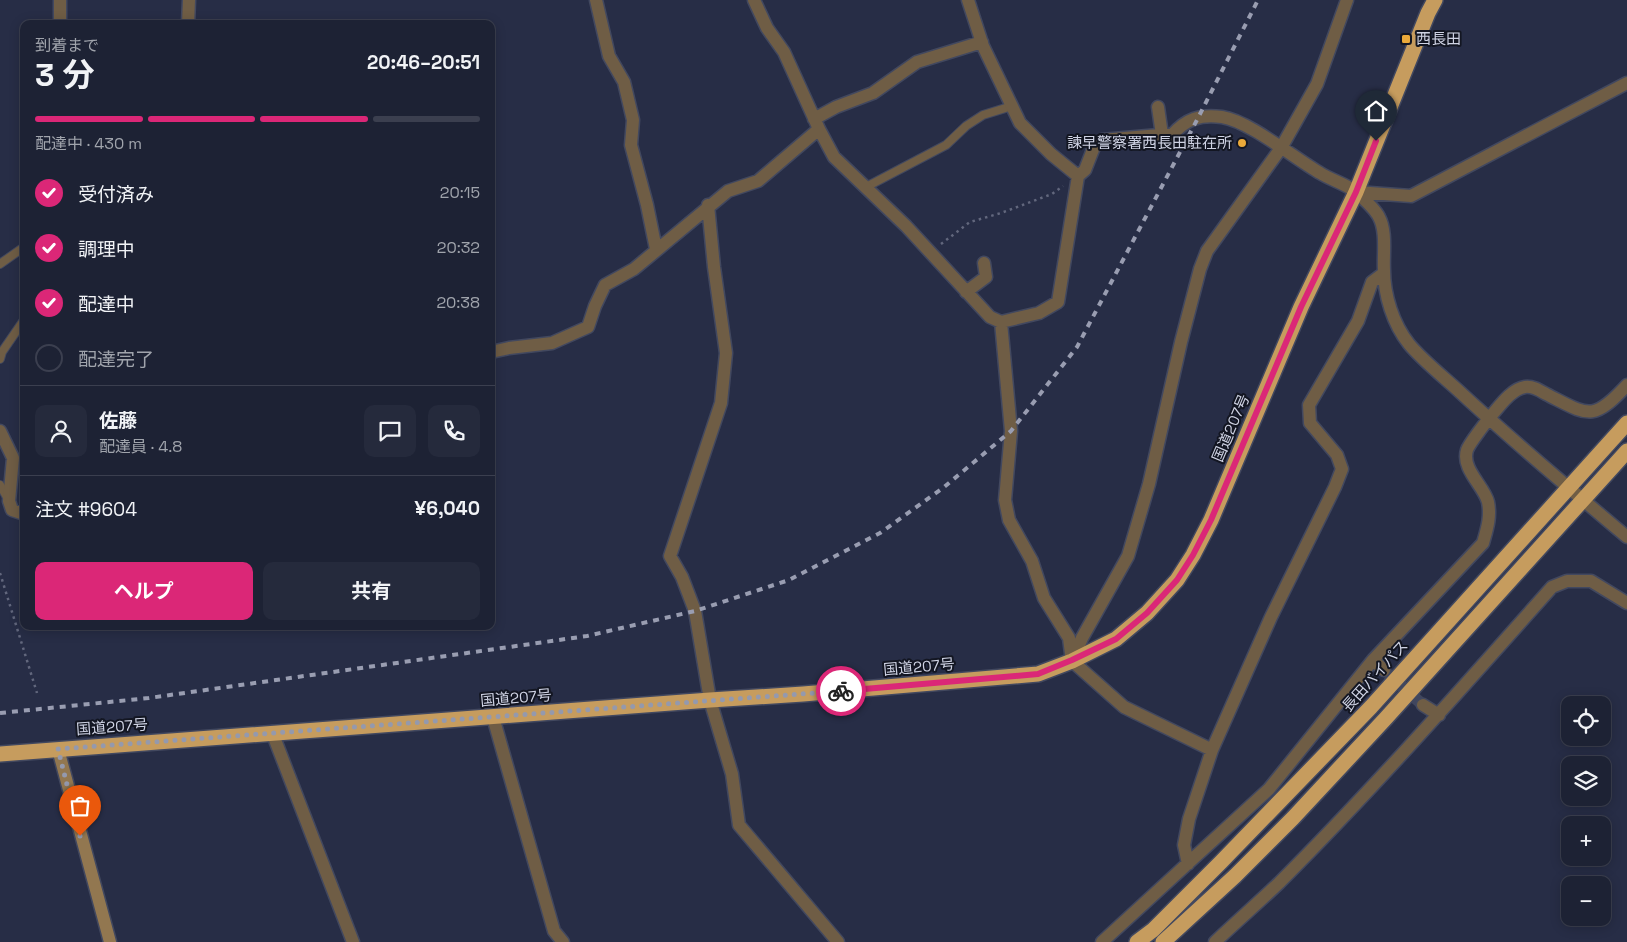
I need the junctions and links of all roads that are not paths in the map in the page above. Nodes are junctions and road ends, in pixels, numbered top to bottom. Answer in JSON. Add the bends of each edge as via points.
{"nodes":[{"id":1,"x":60,"y":0,"type":"edge"},
{"id":2,"x":189,"y":0,"type":"edge"},
{"id":3,"x":596,"y":0,"type":"edge"},
{"id":4,"x":754,"y":0,"type":"edge"},
{"id":5,"x":968,"y":0,"type":"edge"},
{"id":6,"x":1347,"y":0,"type":"edge"},
{"id":7,"x":1435,"y":0,"type":"edge"},
{"id":8,"x":60,"y":20,"type":"edge"},
{"id":9,"x":188,"y":20,"type":"edge"},
{"id":10,"x":982,"y":42,"type":"junction"},
{"id":11,"x":1627,"y":83,"type":"edge"},
{"id":12,"x":1012,"y":106,"type":"junction"},
{"id":13,"x":1158,"y":107,"type":"dead end"},
{"id":14,"x":816,"y":124,"type":"junction"},
{"id":15,"x":1162,"y":135,"type":"junction"},
{"id":16,"x":1281,"y":148,"type":"junction"},
{"id":17,"x":1078,"y":176,"type":"junction"},
{"id":18,"x":866,"y":187,"type":"junction"},
{"id":19,"x":1356,"y":192,"type":"junction"},
{"id":20,"x":708,"y":206,"type":"junction"},
{"id":21,"x":20,"y":250,"type":"edge"},
{"id":22,"x":656,"y":250,"type":"junction"},
{"id":23,"x":984,"y":263,"type":"dead end"},
{"id":24,"x":0,"y":264,"type":"edge"},
{"id":25,"x":1384,"y":273,"type":"junction"},
{"id":26,"x":966,"y":292,"type":"junction"},
{"id":27,"x":1001,"y":322,"type":"junction"},
{"id":28,"x":20,"y":326,"type":"edge"},
{"id":29,"x":495,"y":351,"type":"edge"},
{"id":30,"x":0,"y":359,"type":"edge"},
{"id":31,"x":1627,"y":386,"type":"edge"},
{"id":32,"x":1489,"y":419,"type":"junction"},
{"id":33,"x":1627,"y":423,"type":"edge"},
{"id":34,"x":0,"y":431,"type":"edge"},
{"id":35,"x":1627,"y":451,"type":"edge"},
{"id":36,"x":0,"y":485,"type":"edge"},
{"id":37,"x":1570,"y":487,"type":"junction"},
{"id":38,"x":1584,"y":500,"type":"junction"},
{"id":39,"x":9,"y":501,"type":"junction"},
{"id":40,"x":20,"y":513,"type":"edge"},
{"id":41,"x":1627,"y":537,"type":"edge"},
{"id":42,"x":1627,"y":603,"type":"edge"},
{"id":43,"x":1072,"y":660,"type":"junction"},
{"id":44,"x":1373,"y":660,"type":"junction"},
{"id":45,"x":1384,"y":670,"type":"tunnel mouth"},
{"id":46,"x":710,"y":700,"type":"junction"},
{"id":47,"x":1423,"y":705,"type":"tunnel mouth"},
{"id":48,"x":1438,"y":715,"type":"junction"},
{"id":49,"x":492,"y":718,"type":"junction"},
{"id":50,"x":272,"y":732,"type":"junction"},
{"id":51,"x":58,"y":749,"type":"junction"},
{"id":52,"x":1212,"y":750,"type":"junction"},
{"id":53,"x":0,"y":754,"type":"edge"},
{"id":54,"x":1188,"y":864,"type":"junction"},
{"id":55,"x":110,"y":942,"type":"edge"},
{"id":56,"x":353,"y":942,"type":"edge"},
{"id":57,"x":563,"y":942,"type":"edge"},
{"id":58,"x":838,"y":942,"type":"edge"},
{"id":59,"x":1102,"y":942,"type":"edge"},
{"id":60,"x":1138,"y":942,"type":"edge"},
{"id":61,"x":1163,"y":942,"type":"edge"},
{"id":62,"x":1215,"y":942,"type":"edge"}],
"edges":[{"from":1,"to":8,"type":"street"},
{"from":2,"to":9,"type":"street"},
{"from":3,"to":22,"type":"street","via":[[609,56],[624,82],[633,120],[631,145]]},
{"from":4,"to":14,"type":"street","via":[[767,28],[784,52]]},
{"from":5,"to":10,"type":"street"},
{"from":6,"to":16,"type":"street","via":[[1317,84]]},
{"from":7,"to":19,"type":"highway","name":"国道207号"},
{"from":10,"to":12,"type":"street"},
{"from":10,"to":14,"type":"street","via":[[917,62],[873,93],[836,108]]},
{"from":11,"to":19,"type":"street","via":[[1412,196]]},
{"from":12,"to":17,"type":"street","via":[[1020,123]]},
{"from":12,"to":18,"type":"lane","via":[[983,115],[946,145]]},
{"from":13,"to":15,"type":"street"},
{"from":14,"to":18,"type":"street","via":[[834,157]]},
{"from":14,"to":20,"type":"street","via":[[758,181],[728,190]]},
{"from":15,"to":16,"type":"street","via":[[1172,135],[1187,120],[1215,116],[1237,121]]},
{"from":15,"to":17,"type":"street","via":[[1102,140]]},
{"from":16,"to":19,"type":"street"},
{"from":16,"to":43,"type":"street","via":[[1208,250],[1181,342],[1149,484],[1128,556]]},
{"from":17,"to":27,"type":"street","via":[[1058,302],[1039,313]]},
{"from":18,"to":26,"type":"street"},
{"from":19,"to":25,"type":"street","via":[[1379,218],[1383,233]]},
{"from":19,"to":43,"type":"highway","name":"国道207号","via":[[1301,307],[1215,511],[1193,555],[1177,580],[1141,618],[1116,639]]},
{"from":20,"to":22,"type":"street"},
{"from":20,"to":46,"type":"street","via":[[726,353],[721,404],[670,556],[695,611]]},
{"from":21,"to":24,"type":"lane"},
{"from":22,"to":29,"type":"street","via":[[606,286],[588,327],[552,344]]},
{"from":23,"to":26,"type":"street","via":[[986,277]]},
{"from":25,"to":32,"type":"street","via":[[1396,324],[1409,345]]},
{"from":25,"to":52,"type":"street","via":[[1372,282],[1358,321],[1309,405],[1310,423],[1338,455],[1342,469]]},
{"from":26,"to":27,"type":"street","via":[[990,317]]},
{"from":27,"to":43,"type":"street","via":[[1011,431],[1006,507],[1009,520],[1032,561],[1044,598],[1069,638]]},
{"from":28,"to":30,"type":"lane"},
{"from":31,"to":32,"type":"street","via":[[1610,404],[1596,411],[1581,411],[1534,388],[1524,387],[1513,393]]},
{"from":32,"to":37,"type":"street"},
{"from":32,"to":44,"type":"street","via":[[1466,451],[1467,464],[1488,501],[1490,521],[1483,543]]},
{"from":33,"to":37,"type":"highway","name":"長田バイパス"},
{"from":34,"to":39,"type":"street","via":[[13,458]]},
{"from":35,"to":38,"type":"highway"},
{"from":36,"to":39,"type":"lane"},
{"from":37,"to":38,"type":"street"},
{"from":37,"to":60,"type":"highway","name":"長田バイパス","via":[[1371,707],[1277,806]]},
{"from":38,"to":41,"type":"street"},
{"from":38,"to":61,"type":"highway","via":[[1293,818]]},
{"from":39,"to":40,"type":"street","via":[[12,510]]},
{"from":42,"to":48,"type":"street","via":[[1591,581],[1567,581],[1552,587]]},
{"from":43,"to":46,"type":"highway","name":"国道207号","via":[[1038,674]]},
{"from":43,"to":52,"type":"street","via":[[1124,707]]},
{"from":44,"to":45,"type":"street"},
{"from":44,"to":54,"type":"street","via":[[1269,789]]},
{"from":46,"to":49,"type":"highway","name":"国道207号"},
{"from":46,"to":58,"type":"street","via":[[732,774],[739,825]]},
{"from":47,"to":48,"type":"street"},
{"from":48,"to":62,"type":"street","via":[[1284,877]]},
{"from":49,"to":50,"type":"highway","name":"国道207号"},
{"from":49,"to":57,"type":"street","via":[[554,931]]},
{"from":50,"to":51,"type":"highway","name":"国道207号"},
{"from":50,"to":56,"type":"street"},
{"from":51,"to":53,"type":"highway","name":"国道207号"},
{"from":51,"to":55,"type":"street"},
{"from":52,"to":54,"type":"street","via":[[1184,845]]},
{"from":54,"to":59,"type":"street"}]}
